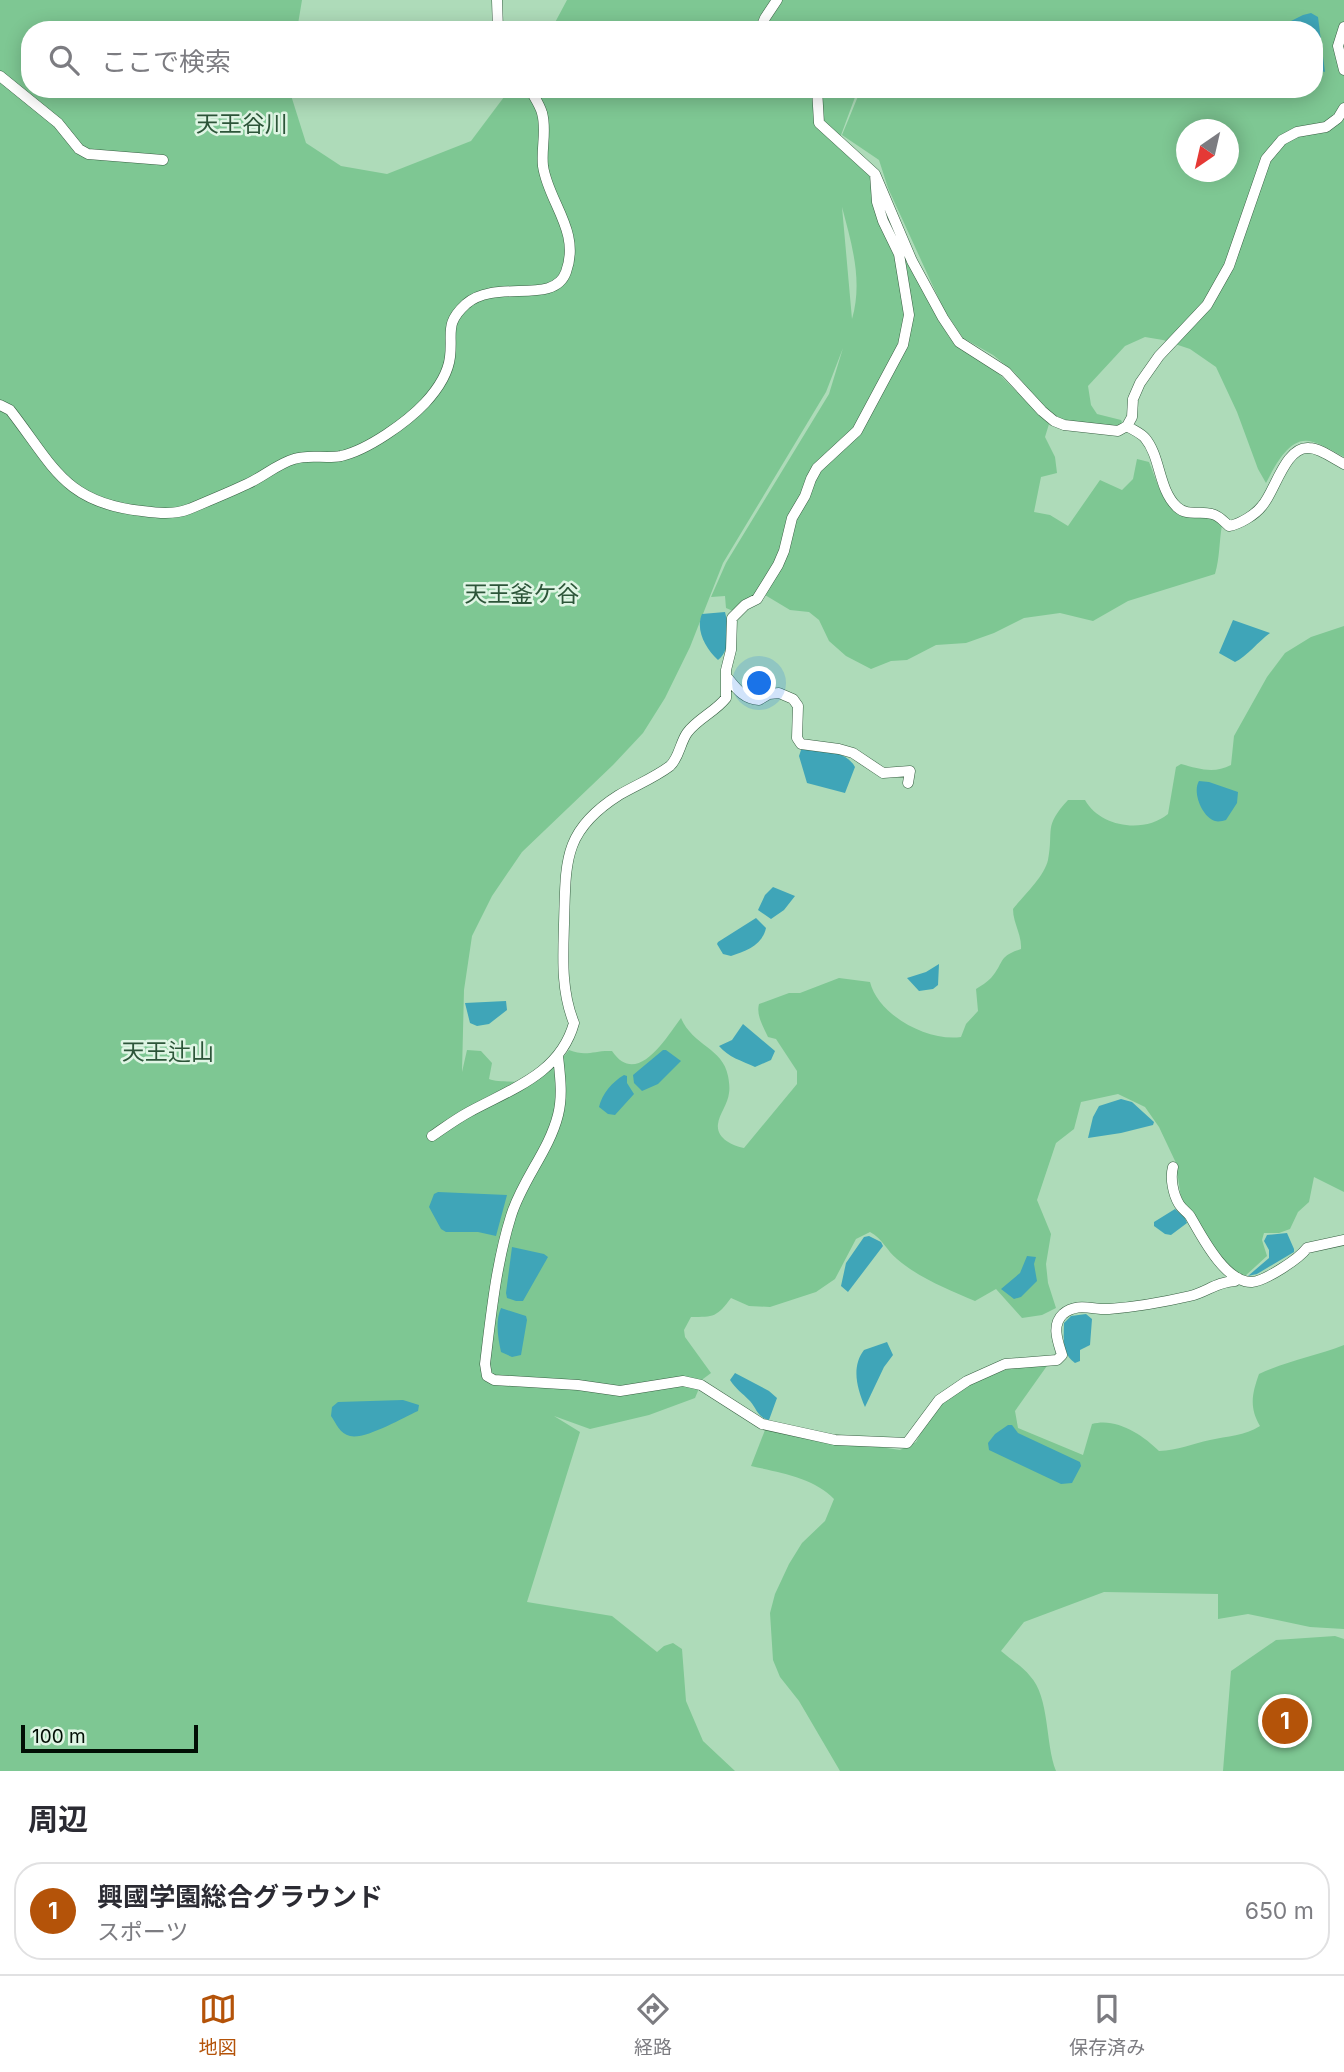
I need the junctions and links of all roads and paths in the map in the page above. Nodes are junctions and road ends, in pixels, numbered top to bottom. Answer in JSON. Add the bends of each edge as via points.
{"nodes":[{"id":1,"x":497,"y":0,"type":"edge"},
{"id":2,"x":777,"y":0,"type":"edge"},
{"id":3,"x":498,"y":21,"type":"edge"},
{"id":4,"x":764,"y":21,"type":"edge"},
{"id":5,"x":1344,"y":27,"type":"edge"},
{"id":6,"x":1344,"y":70,"type":"edge"},
{"id":7,"x":0,"y":76,"type":"edge"},
{"id":8,"x":21,"y":93,"type":"edge"},
{"id":9,"x":27,"y":98,"type":"edge"},
{"id":10,"x":534,"y":98,"type":"edge"},
{"id":11,"x":818,"y":98,"type":"edge"},
{"id":12,"x":1344,"y":108,"type":"edge"},
{"id":13,"x":163,"y":160,"type":"dead end"},
{"id":14,"x":875,"y":174,"type":"junction"},
{"id":15,"x":0,"y":405,"type":"edge"},
{"id":16,"x":1127,"y":426,"type":"junction"},
{"id":17,"x":1344,"y":464,"type":"edge"},
{"id":18,"x":726,"y":675,"type":"junction"},
{"id":19,"x":908,"y":782,"type":"dead end"},
{"id":20,"x":558,"y":1056,"type":"junction"},
{"id":21,"x":432,"y":1136,"type":"dead end"},
{"id":22,"x":1173,"y":1167,"type":"dead end"},
{"id":23,"x":1344,"y":1240,"type":"edge"},
{"id":24,"x":1238,"y":1278,"type":"junction"}],
"edges":[{"from":1,"to":3,"type":"street"},
{"from":2,"to":4,"type":"street"},
{"from":5,"to":6,"type":"street","via":[[1338,46]]},
{"from":7,"to":8,"type":"street"},
{"from":9,"to":13,"type":"street","via":[[88,154]]},
{"from":10,"to":15,"type":"street","via":[[542,113],[544,168],[567,230],[565,275],[542,291],[501,290],[475,297],[464,306],[452,323],[450,357],[433,394],[415,413],[369,444],[341,456],[293,459],[186,511],[157,513],[111,506],[81,494],[51,466],[10,410]]},
{"from":11,"to":14,"type":"street","via":[[819,123]]},
{"from":12,"to":16,"type":"street","via":[[1326,127],[1282,140],[1266,159],[1229,266],[1206,306],[1140,383]]},
{"from":14,"to":16,"type":"street","via":[[912,261],[960,342],[1006,372],[1054,421],[1118,431]]},
{"from":14,"to":18,"type":"street","via":[[877,202],[899,254],[909,315],[903,345],[857,431],[817,468],[792,519],[781,558],[757,599],[732,618]]},
{"from":16,"to":17,"type":"street","via":[[1150,444],[1175,505],[1191,514],[1219,516],[1229,526],[1260,509],[1287,462],[1302,448],[1312,447]]},
{"from":18,"to":19,"type":"street","via":[[750,700],[779,693],[793,699],[798,706],[797,738],[801,744],[853,753],[883,773],[910,771]]},
{"from":18,"to":20,"type":"street","via":[[726,698],[684,736],[673,763],[620,794],[578,830],[565,876],[564,995],[574,1023]]},
{"from":20,"to":21,"type":"street","via":[[528,1082]]},
{"from":20,"to":24,"type":"street","via":[[559,1113],[550,1140],[521,1189],[503,1247],[485,1364],[487,1376],[494,1380],[620,1391],[693,1382],[762,1424],[835,1440],[907,1443],[939,1400],[967,1381],[1004,1364],[1057,1360],[1062,1355],[1056,1326],[1062,1315],[1074,1308],[1107,1309],[1193,1295]]},
{"from":22,"to":24,"type":"street","via":[[1179,1205],[1224,1268]]},
{"from":23,"to":24,"type":"street","via":[[1307,1248],[1284,1268],[1252,1282]]}]}
